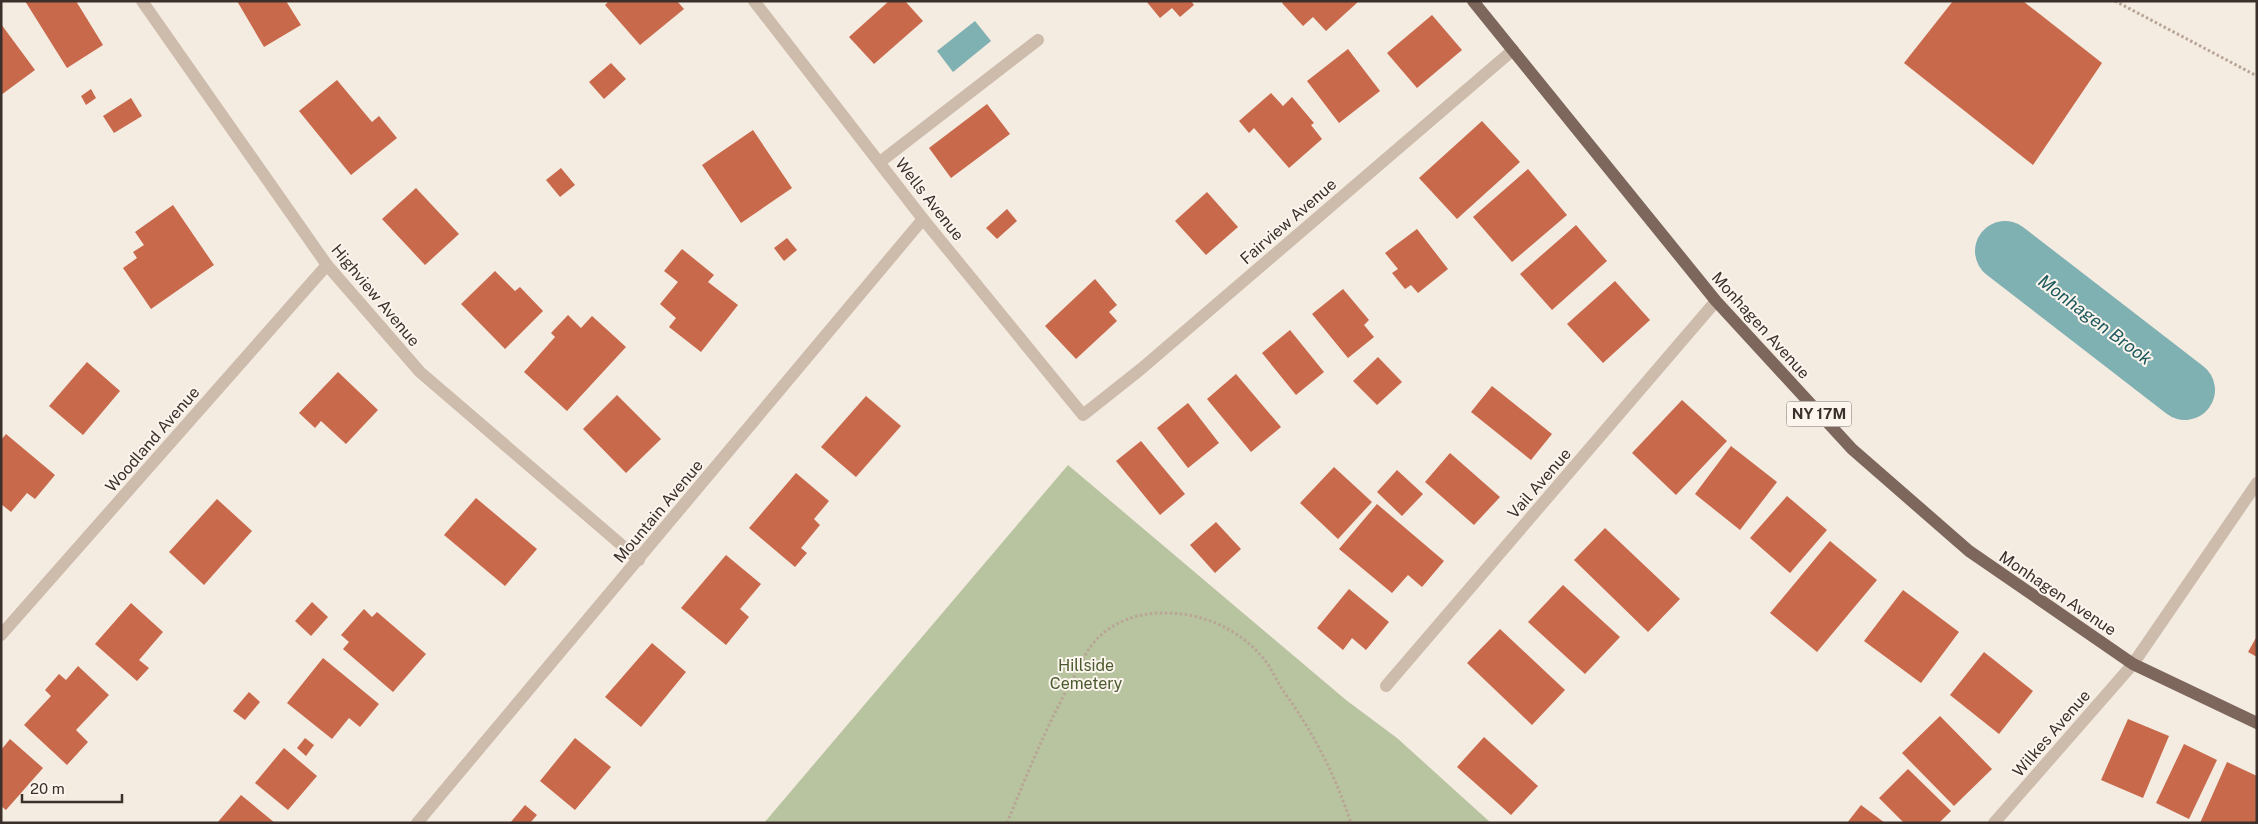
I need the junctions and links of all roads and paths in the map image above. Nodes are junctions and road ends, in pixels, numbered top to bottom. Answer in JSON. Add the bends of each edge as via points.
{"nodes":[{"id":1,"x":142,"y":1,"type":"edge"},
{"id":2,"x":754,"y":1,"type":"edge"},
{"id":3,"x":1473,"y":1,"type":"edge"},
{"id":4,"x":2115,"y":1,"type":"edge"},
{"id":5,"x":1038,"y":40,"type":"dead end"},
{"id":6,"x":1513,"y":50,"type":"junction"},
{"id":7,"x":2257,"y":76,"type":"edge"},
{"id":8,"x":880,"y":162,"type":"junction"},
{"id":9,"x":923,"y":219,"type":"junction"},
{"id":10,"x":327,"y":265,"type":"junction"},
{"id":11,"x":1716,"y":301,"type":"junction"},
{"id":12,"x":1083,"y":415,"type":"joint"},
{"id":13,"x":2257,"y":483,"type":"edge"},
{"id":14,"x":639,"y":560,"type":"junction"},
{"id":15,"x":1,"y":636,"type":"edge"},
{"id":16,"x":2133,"y":664,"type":"junction"},
{"id":17,"x":1386,"y":686,"type":"dead end"},
{"id":18,"x":2257,"y":723,"type":"edge"},
{"id":19,"x":417,"y":823,"type":"edge"},
{"id":20,"x":1007,"y":823,"type":"edge"},
{"id":21,"x":1351,"y":823,"type":"edge"},
{"id":22,"x":1994,"y":823,"type":"edge"}],
"edges":[{"from":1,"to":10,"type":"street","name":"Highview Avenue"},
{"from":2,"to":8,"type":"street","name":"Wells Avenue"},
{"from":3,"to":6,"type":"main road","name":"Monhagen Avenue","number":"NY 17M"},
{"from":4,"to":7,"type":"path"},
{"from":5,"to":8,"type":"street"},
{"from":6,"to":11,"type":"main road","name":"Monhagen Avenue","number":"NY 17M"},
{"from":6,"to":12,"type":"street","name":"Fairview Avenue","via":[[1141,370]]},
{"from":8,"to":9,"type":"street","name":"Wells Avenue"},
{"from":9,"to":12,"type":"street","name":"Wells Avenue"},
{"from":9,"to":14,"type":"street","name":"Mountain Avenue"},
{"from":10,"to":14,"type":"street","name":"Highview Avenue","via":[[420,372]]},
{"from":10,"to":15,"type":"street","name":"Woodland Avenue"},
{"from":11,"to":16,"type":"main road","name":"Monhagen Avenue","number":"NY 17M","via":[[1852,449],[1920,509],[1969,551]]},
{"from":11,"to":17,"type":"street","name":"Vail Avenue"},
{"from":13,"to":16,"type":"street","name":"Wilkes Avenue"},
{"from":14,"to":19,"type":"street","name":"Mountain Avenue"},
{"from":16,"to":18,"type":"main road","name":"Monhagen Avenue","number":"NY 17M"},
{"from":16,"to":22,"type":"street","name":"Wilkes Avenue"},
{"from":20,"to":21,"type":"path","via":[[1053,712],[1089,650],[1102,634],[1118,624],[1154,613],[1180,613],[1205,618],[1229,629],[1267,663],[1322,749]]}]}
